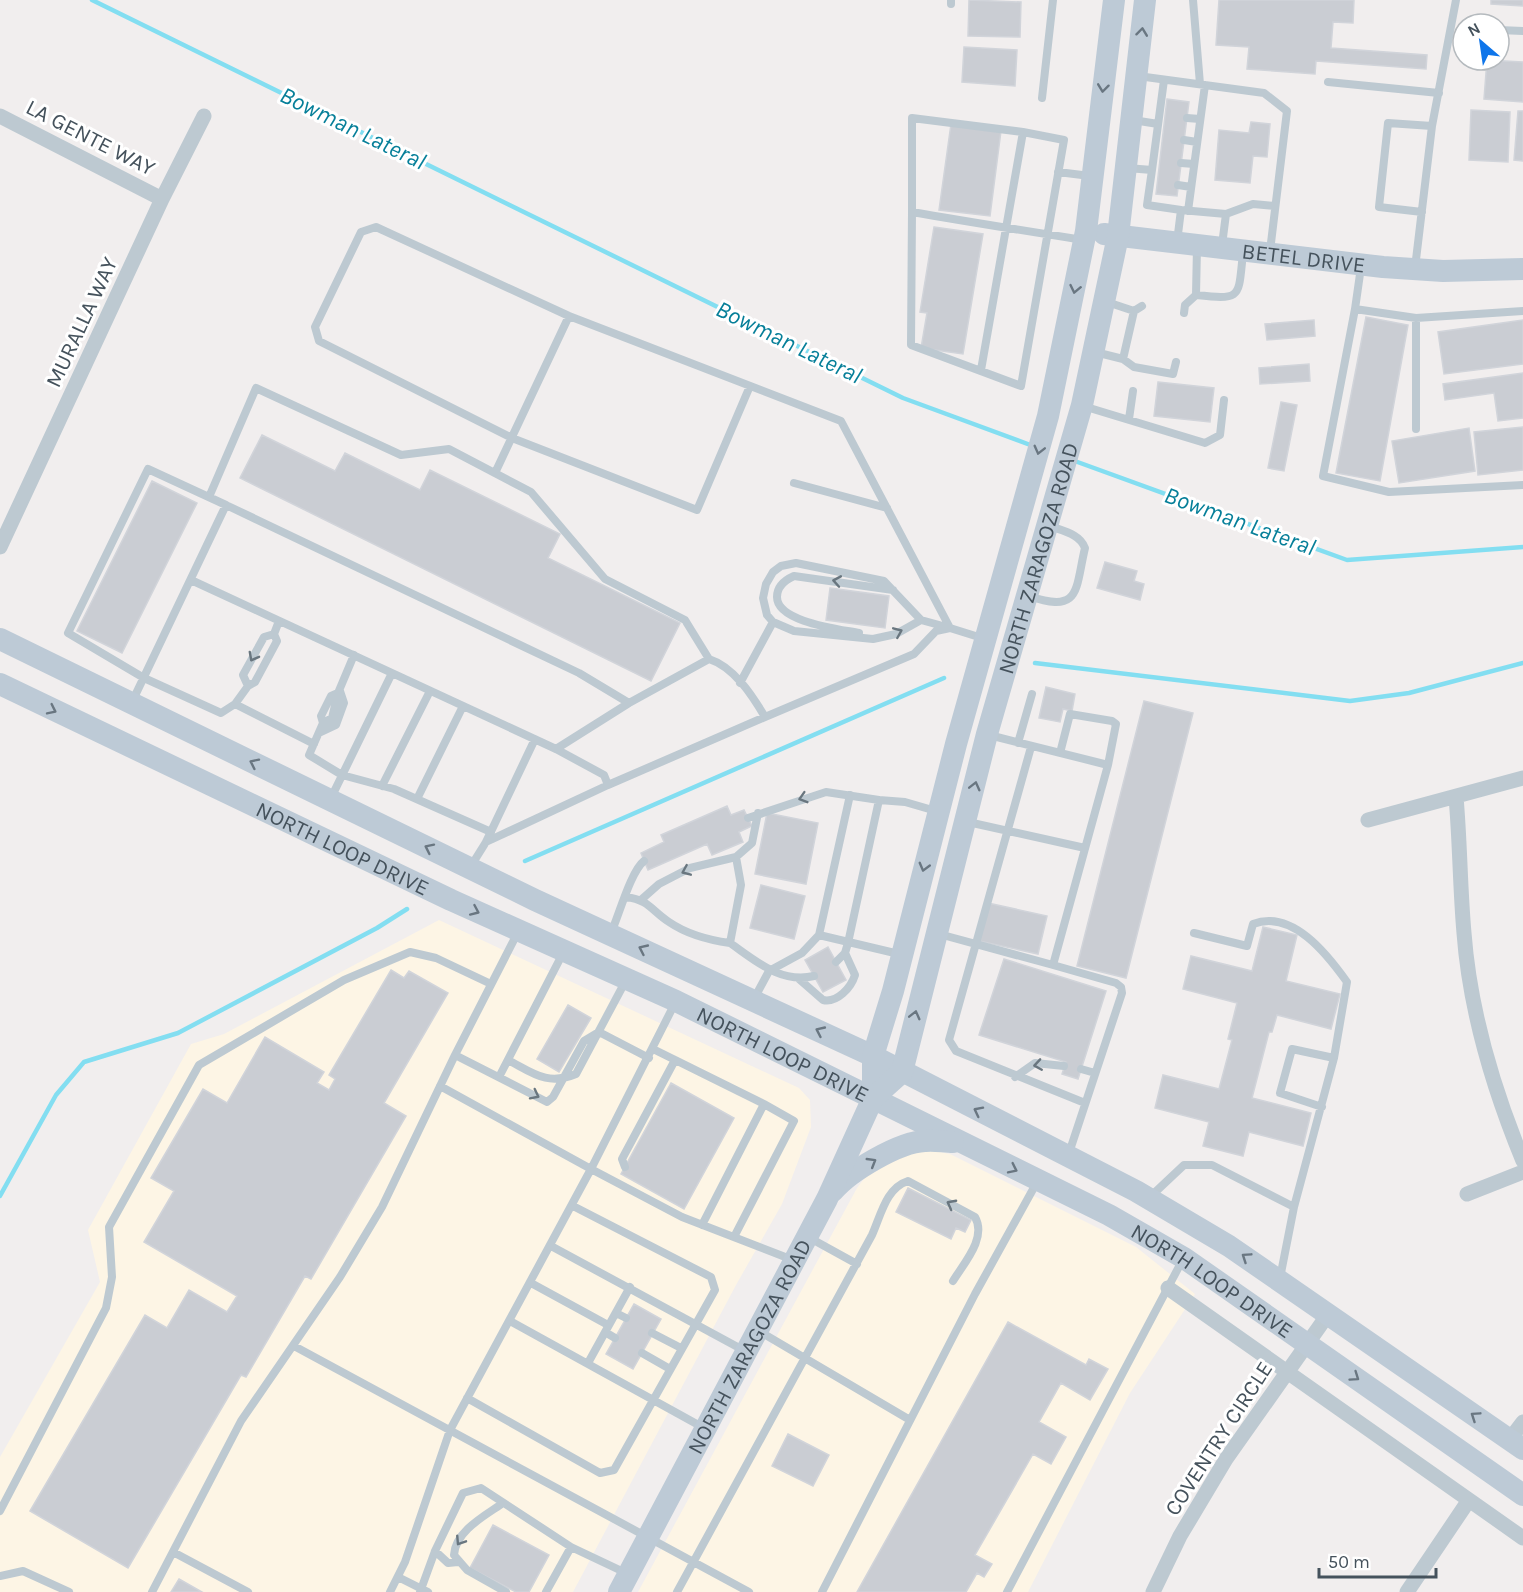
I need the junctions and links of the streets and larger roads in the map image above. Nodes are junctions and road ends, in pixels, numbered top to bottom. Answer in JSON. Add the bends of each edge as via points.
{"nodes":[{"id":1,"x":1114,"y":0,"type":"edge"},
{"id":2,"x":1145,"y":0,"type":"edge"},
{"id":3,"x":0,"y":116,"type":"edge"},
{"id":4,"x":204,"y":116,"type":"dead end"},
{"id":5,"x":162,"y":199,"type":"junction"},
{"id":6,"x":1085,"y":236,"type":"junction"},
{"id":7,"x":1118,"y":236,"type":"junction"},
{"id":8,"x":1523,"y":269,"type":"edge"},
{"id":9,"x":1013,"y":545,"type":"junction"},
{"id":10,"x":0,"y":547,"type":"edge"},
{"id":11,"x":0,"y":639,"type":"edge"},
{"id":12,"x":0,"y":684,"type":"edge"},
{"id":13,"x":987,"y":734,"type":"junction"},
{"id":14,"x":1523,"y":778,"type":"edge"},
{"id":15,"x":1456,"y":797,"type":"junction"},
{"id":16,"x":1368,"y":819,"type":"dead end"},
{"id":17,"x":535,"y":900,"type":"junction"},
{"id":18,"x":519,"y":931,"type":"junction"},
{"id":19,"x":873,"y":1056,"type":"junction"},
{"id":20,"x":902,"y":1072,"type":"junction"},
{"id":21,"x":873,"y":1098,"type":"junction"},
{"id":22,"x":961,"y":1143,"type":"junction"},
{"id":23,"x":1523,"y":1161,"type":"edge"},
{"id":24,"x":1523,"y":1172,"type":"edge"},
{"id":25,"x":1467,"y":1194,"type":"dead end"},
{"id":26,"x":827,"y":1199,"type":"junction"},
{"id":27,"x":1168,"y":1288,"type":"road end"},
{"id":28,"x":1329,"y":1313,"type":"junction"},
{"id":29,"x":1308,"y":1344,"type":"junction"},
{"id":30,"x":1287,"y":1373,"type":"junction"},
{"id":31,"x":1519,"y":1437,"type":"edge"},
{"id":32,"x":1523,"y":1495,"type":"edge"},
{"id":33,"x":1469,"y":1500,"type":"junction"},
{"id":34,"x":1523,"y":1538,"type":"edge"},
{"id":35,"x":624,"y":1583,"type":"edge"},
{"id":36,"x":1153,"y":1592,"type":"edge"},
{"id":37,"x":1407,"y":1592,"type":"edge"}],
"edges":[{"from":1,"to":6,"type":"main road","name":"NORTH ZARAGOZA ROAD","one_way":true},
{"from":7,"to":2,"type":"main road","name":"NORTH ZARAGOZA ROAD","one_way":true},
{"from":3,"to":5,"type":"street","name":"LA GENTE WAY"},
{"from":4,"to":5,"type":"street","name":"MURALLA WAY"},
{"from":5,"to":10,"type":"street","name":"MURALLA WAY"},
{"from":6,"to":7,"type":"main road","name":"BETEL DRIVE"},
{"from":6,"to":9,"type":"main road","name":"NORTH ZARAGOZA ROAD","one_way":true,"via":[[1048,416]]},
{"from":7,"to":8,"type":"main road","name":"BETEL DRIVE","via":[[1361,266]]},
{"from":7,"to":13,"type":"main road","name":"NORTH ZARAGOZA ROAD","via":[[1082,405]]},
{"from":9,"to":13,"type":"main road","via":[[1017,566],[978,702],[979,719]]},
{"from":9,"to":19,"type":"main road","name":"NORTH ZARAGOZA ROAD","one_way":true},
{"from":17,"to":11,"type":"main road","name":"NORTH LOOP DRIVE","one_way":true},
{"from":12,"to":18,"type":"main road","name":"NORTH LOOP DRIVE","one_way":true},
{"from":20,"to":13,"type":"main road","name":"NORTH ZARAGOZA ROAD","one_way":true},
{"from":14,"to":15,"type":"street"},
{"from":15,"to":16,"type":"street"},
{"from":15,"to":23,"type":"street","via":[[1471,992],[1489,1072]]},
{"from":17,"to":18,"type":"main road"},
{"from":19,"to":17,"type":"main road","name":"NORTH LOOP DRIVE","one_way":true},
{"from":18,"to":21,"type":"main road","name":"NORTH LOOP DRIVE"},
{"from":19,"to":20,"type":"main road","name":"NORTH LOOP DRIVE"},
{"from":19,"to":21,"type":"main road","name":"NORTH ZARAGOZA ROAD"},
{"from":20,"to":21,"type":"main road","name":"NORTH ZARAGOZA ROAD"},
{"from":28,"to":20,"type":"main road","name":"NORTH LOOP DRIVE","one_way":true,"via":[[1229,1246],[1149,1199]]},
{"from":21,"to":22,"type":"main road","name":"NORTH LOOP DRIVE"},
{"from":21,"to":26,"type":"main road","name":"NORTH ZARAGOZA ROAD"},
{"from":26,"to":22,"type":"main road","one_way":true,"via":[[837,1187],[896,1148],[924,1141]]},
{"from":22,"to":29,"type":"main road","name":"NORTH LOOP DRIVE","one_way":true,"via":[[1109,1215],[1184,1258]]},
{"from":24,"to":25,"type":"street"},
{"from":26,"to":35,"type":"main road","name":"NORTH ZARAGOZA ROAD"},
{"from":27,"to":30,"type":"street"},
{"from":28,"to":29,"type":"street","name":"COVENTRY CIRCLE"},
{"from":31,"to":28,"type":"main road","name":"NORTH LOOP DRIVE","one_way":true},
{"from":29,"to":30,"type":"street","name":"COVENTRY CIRCLE"},
{"from":29,"to":32,"type":"main road","name":"NORTH LOOP DRIVE","one_way":true},
{"from":30,"to":33,"type":"street"},
{"from":30,"to":36,"type":"street","name":"COVENTRY CIRCLE","via":[[1207,1490]]},
{"from":33,"to":34,"type":"street"},
{"from":33,"to":37,"type":"street"}]}
